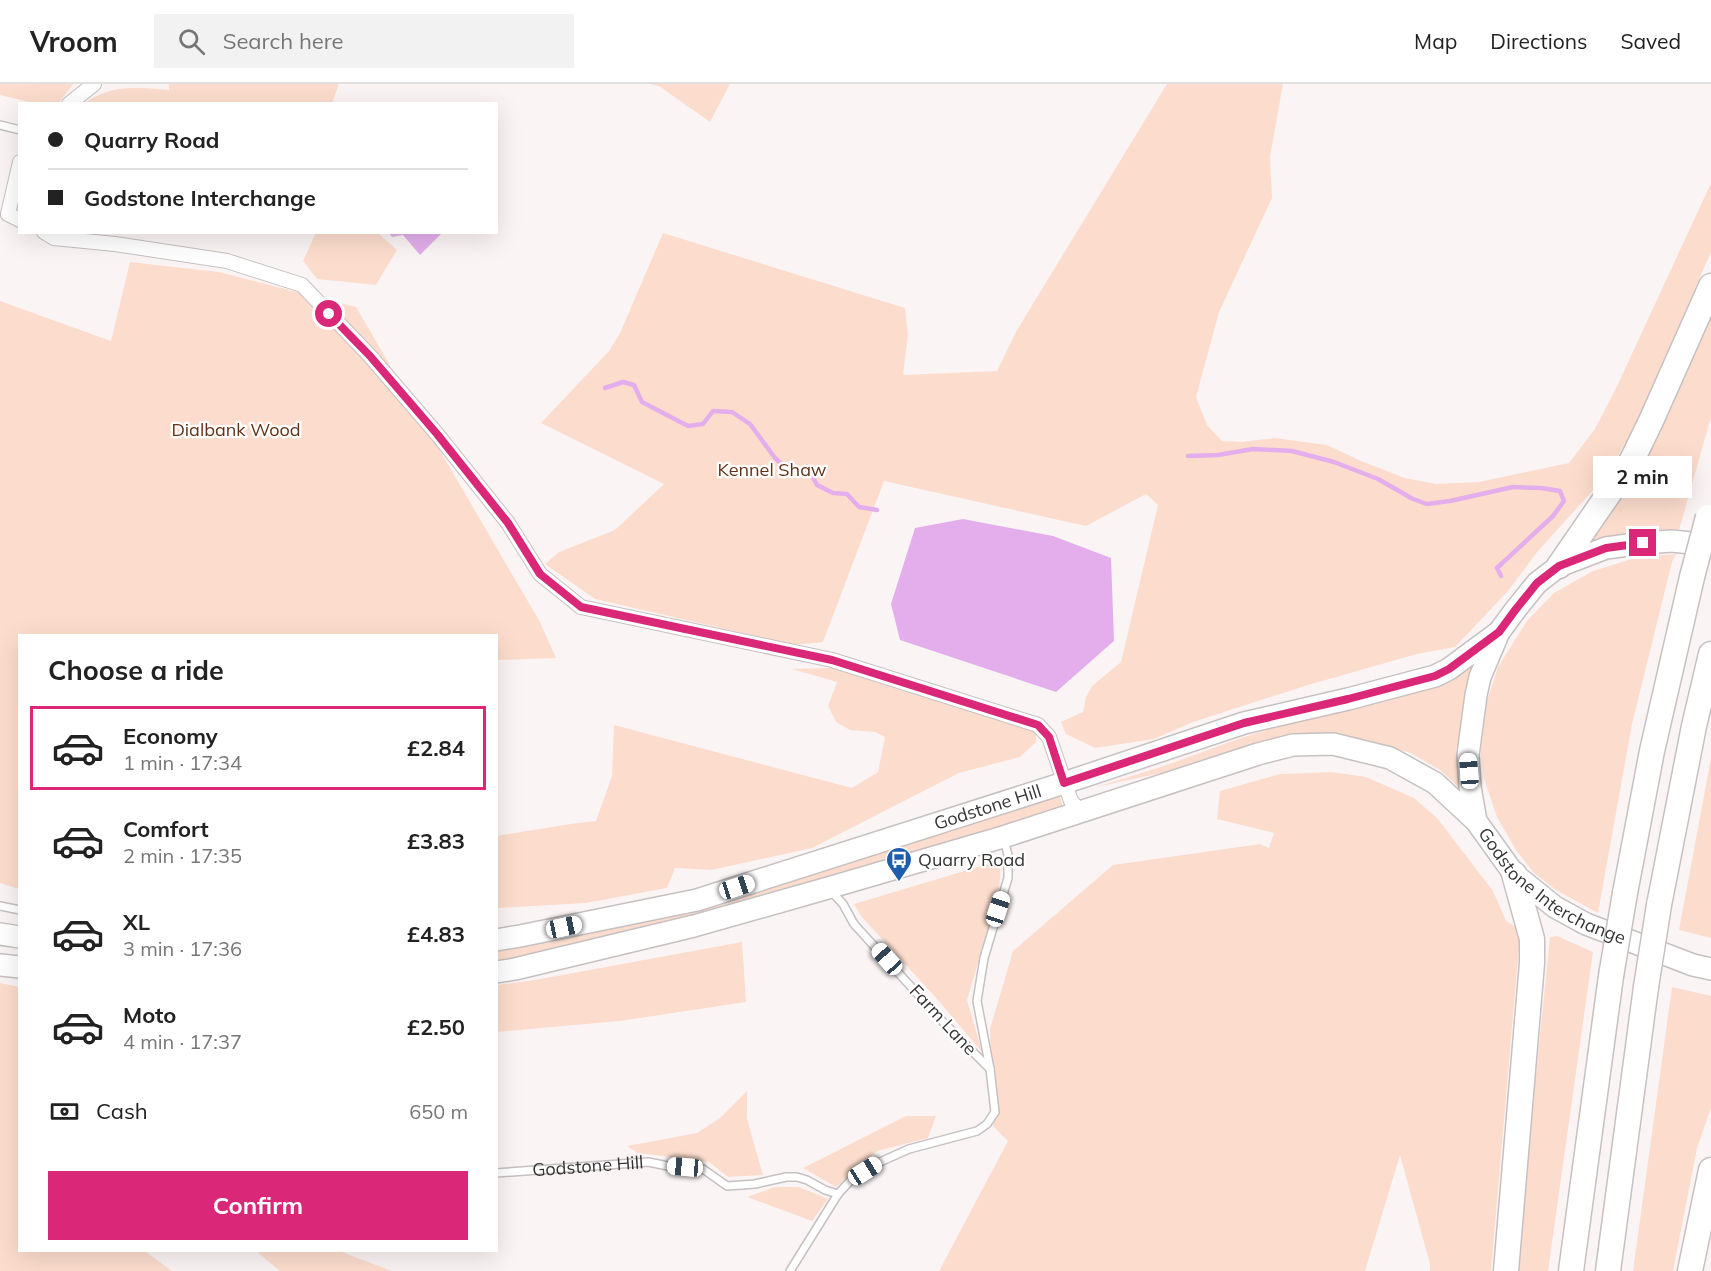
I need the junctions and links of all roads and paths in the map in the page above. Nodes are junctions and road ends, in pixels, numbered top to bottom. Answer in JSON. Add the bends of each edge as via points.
{"nodes":[{"id":1,"x":94,"y":84,"type":"edge"},
{"id":2,"x":72,"y":102,"type":"edge"},
{"id":3,"x":0,"y":124,"type":"edge"},
{"id":4,"x":18,"y":129,"type":"edge"},
{"id":5,"x":18,"y":171,"type":"edge"},
{"id":6,"x":18,"y":219,"type":"edge"},
{"id":7,"x":47,"y":234,"type":"edge"},
{"id":8,"x":1711,"y":286,"type":"edge"},
{"id":9,"x":1709,"y":511,"type":"edge"},
{"id":10,"x":1711,"y":545,"type":"edge"},
{"id":11,"x":1559,"y":566,"type":"junction"},
{"id":12,"x":1499,"y":632,"type":"junction"},
{"id":13,"x":1711,"y":654,"type":"edge"},
{"id":14,"x":1064,"y":783,"type":"junction"},
{"id":15,"x":1081,"y":812,"type":"junction"},
{"id":16,"x":1476,"y":821,"type":"junction"},
{"id":17,"x":1003,"y":837,"type":"junction"},
{"id":18,"x":1514,"y":874,"type":"junction"},
{"id":19,"x":828,"y":888,"type":"junction"},
{"id":20,"x":0,"y":906,"type":"edge"},
{"id":21,"x":18,"y":910,"type":"edge"},
{"id":22,"x":0,"y":934,"type":"edge"},
{"id":23,"x":18,"y":937,"type":"edge"},
{"id":24,"x":498,"y":940,"type":"edge"},
{"id":25,"x":0,"y":964,"type":"edge"},
{"id":26,"x":18,"y":967,"type":"edge"},
{"id":27,"x":1711,"y":969,"type":"edge"},
{"id":28,"x":498,"y":972,"type":"edge"},
{"id":29,"x":990,"y":1069,"type":"junction"},
{"id":30,"x":1711,"y":1170,"type":"edge"},
{"id":31,"x":498,"y":1173,"type":"edge"},
{"id":32,"x":838,"y":1194,"type":"junction"},
{"id":33,"x":790,"y":1271,"type":"edge"},
{"id":34,"x":1506,"y":1271,"type":"edge"},
{"id":35,"x":1571,"y":1271,"type":"edge"},
{"id":36,"x":1608,"y":1271,"type":"edge"},
{"id":37,"x":1690,"y":1271,"type":"edge"}],
"edges":[{"from":1,"to":2,"type":"street"},
{"from":3,"to":4,"type":"lane"},
{"from":5,"to":6,"type":"street","via":[[8,214]]},
{"from":7,"to":14,"type":"street","via":[[227,261],[302,285],[437,434],[508,523],[540,574],[581,607],[832,660],[1038,725],[1049,737]]},
{"from":8,"to":11,"type":"highway","via":[[1632,460]]},
{"from":9,"to":35,"type":"highway","bridge":true,"via":[[1652,751],[1625,893]]},
{"from":10,"to":11,"type":"highway","name":"Godstone Interchange","via":[[1672,542],[1606,548]]},
{"from":11,"to":12,"type":"highway","name":"Godstone Interchange","via":[[1537,583]]},
{"from":12,"to":14,"type":"highway","name":"Godstone Hill","via":[[1435,676],[1244,723]]},
{"from":12,"to":16,"type":"highway","name":"Godstone Interchange","via":[[1480,678],[1468,755]]},
{"from":13,"to":36,"type":"highway","bridge":true,"via":[[1659,905]]},
{"from":14,"to":15,"type":"street","via":[[1071,801]]},
{"from":14,"to":24,"type":"highway","name":"Godstone Hill","via":[[697,900]]},
{"from":15,"to":16,"type":"highway","name":"Godstone Hill","via":[[1258,754],[1293,745],[1333,744],[1390,758],[1435,783]]},
{"from":15,"to":17,"type":"highway","name":"Godstone Hill"},
{"from":16,"to":18,"type":"highway","name":"Godstone Interchange"},
{"from":17,"to":19,"type":"highway","name":"Godstone Hill"},
{"from":17,"to":29,"type":"lane","via":[[1008,878],[984,958],[977,1001]]},
{"from":18,"to":27,"type":"highway","name":"Godstone Interchange","via":[[1555,907],[1586,924]]},
{"from":18,"to":34,"type":"highway","via":[[1532,939],[1532,963]]},
{"from":19,"to":28,"type":"highway","name":"Godstone Hill","via":[[694,926]]},
{"from":19,"to":29,"type":"lane","name":"Farm Lane","via":[[854,924]]},
{"from":20,"to":21,"type":"lane"},
{"from":22,"to":23,"type":"highway"},
{"from":25,"to":26,"type":"highway"},
{"from":29,"to":32,"type":"lane","via":[[994,1112],[987,1124],[977,1131],[909,1149],[880,1162],[850,1180]]},
{"from":30,"to":37,"type":"highway"},
{"from":31,"to":32,"type":"lane","name":"Godstone Hill","via":[[648,1162],[703,1169],[727,1186],[797,1177]]},
{"from":32,"to":33,"type":"lane"}]}
